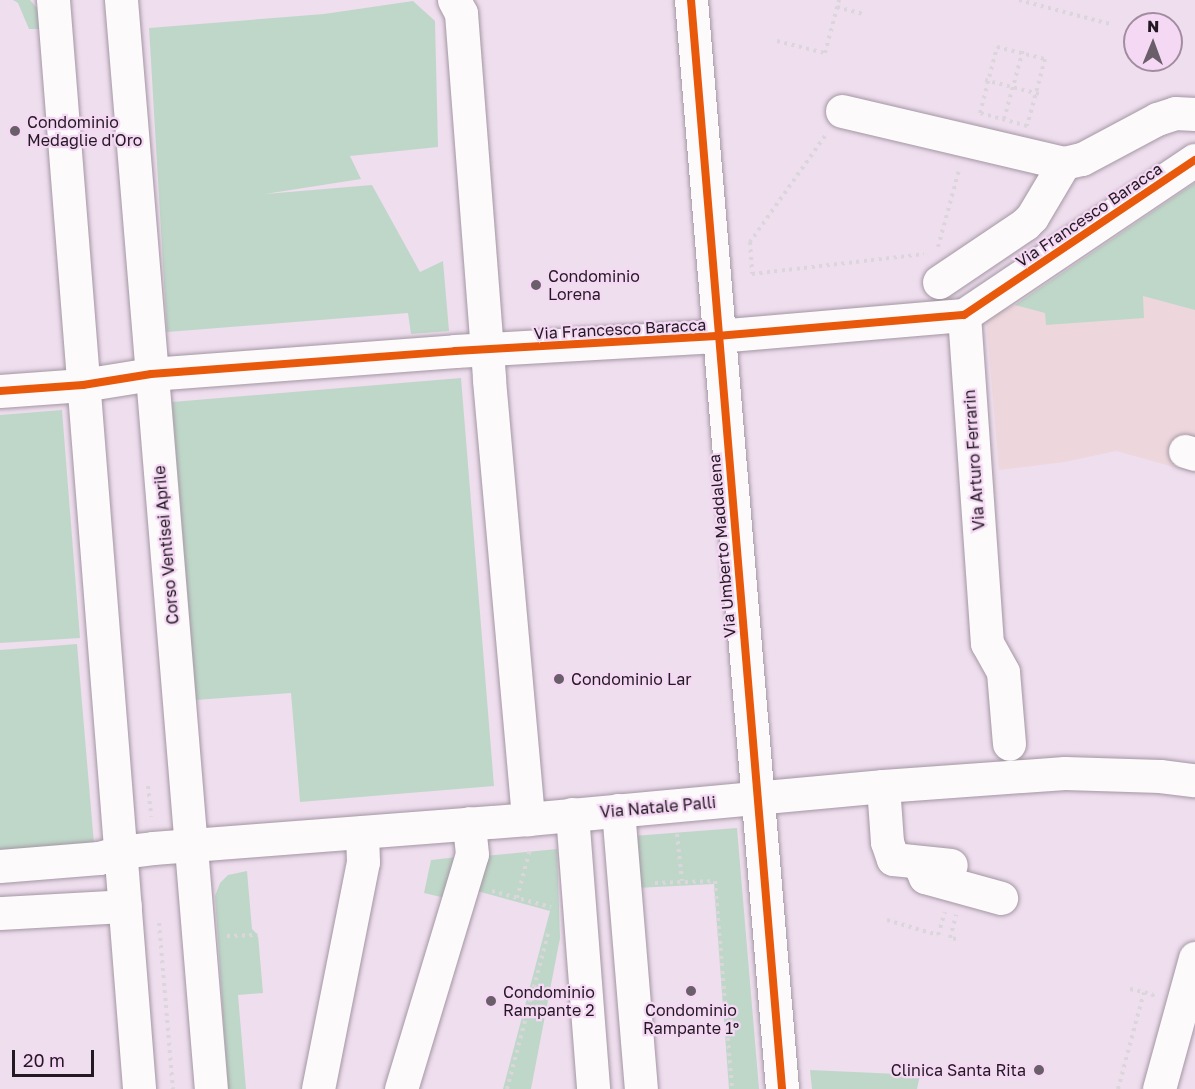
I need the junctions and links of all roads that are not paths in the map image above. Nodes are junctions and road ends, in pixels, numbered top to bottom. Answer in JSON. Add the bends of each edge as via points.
{"nodes":[{"id":1,"x":53,"y":0,"type":"edge"},
{"id":2,"x":121,"y":0,"type":"edge"},
{"id":3,"x":454,"y":0,"type":"edge"},
{"id":4,"x":691,"y":0,"type":"edge"},
{"id":5,"x":842,"y":111,"type":"road end"},
{"id":6,"x":1195,"y":114,"type":"edge"},
{"id":7,"x":1195,"y":160,"type":"edge"},
{"id":8,"x":1064,"y":163,"type":"junction"},
{"id":9,"x":938,"y":267,"type":"road end"},
{"id":10,"x":964,"y":315,"type":"junction"},
{"id":11,"x":717,"y":336,"type":"junction"},
{"id":12,"x":488,"y":350,"type":"junction"},
{"id":13,"x":151,"y":374,"type":"junction"},
{"id":14,"x":83,"y":385,"type":"junction"},
{"id":15,"x":0,"y":391,"type":"edge"},
{"id":16,"x":1009,"y":744,"type":"dead end"},
{"id":17,"x":1195,"y":780,"type":"edge"},
{"id":18,"x":884,"y":786,"type":"junction"},
{"id":19,"x":758,"y":797,"type":"junction"},
{"id":20,"x":618,"y":810,"type":"junction"},
{"id":21,"x":528,"y":819,"type":"junction"},
{"id":22,"x":469,"y":823,"type":"junction"},
{"id":23,"x":573,"y":825,"type":"junction"},
{"id":24,"x":362,"y":832,"type":"junction"},
{"id":25,"x":192,"y":845,"type":"junction"},
{"id":26,"x":121,"y":852,"type":"junction"},
{"id":27,"x":918,"y":862,"type":"junction"},
{"id":28,"x":951,"y":865,"type":"dead end"},
{"id":29,"x":0,"y":866,"type":"edge"},
{"id":30,"x":1001,"y":898,"type":"dead end"},
{"id":31,"x":125,"y":906,"type":"junction"},
{"id":32,"x":0,"y":913,"type":"edge"},
{"id":33,"x":1195,"y":958,"type":"edge"},
{"id":34,"x":139,"y":1089,"type":"edge"},
{"id":35,"x":211,"y":1089,"type":"edge"},
{"id":36,"x":318,"y":1089,"type":"edge"},
{"id":37,"x":401,"y":1089,"type":"edge"},
{"id":38,"x":593,"y":1089,"type":"edge"},
{"id":39,"x":641,"y":1089,"type":"edge"},
{"id":40,"x":782,"y":1089,"type":"edge"},
{"id":41,"x":1159,"y":1089,"type":"edge"}],
"edges":[{"from":1,"to":14,"type":"street"},
{"from":2,"to":13,"type":"street","name":"Corso Ventisei Aprile"},
{"from":3,"to":12,"type":"street","via":[[461,14]]},
{"from":4,"to":11,"type":"street","name":"Via Umberto Maddalena"},
{"from":5,"to":8,"type":"street"},
{"from":6,"to":8,"type":"street","via":[[1175,113],[1157,119],[1082,159]]},
{"from":7,"to":10,"type":"street","name":"Via Francesco Baracca"},
{"from":8,"to":9,"type":"street","via":[[1025,224]]},
{"from":10,"to":11,"type":"street","name":"Via Francesco Baracca"},
{"from":10,"to":16,"type":"street","name":"Via Arturo Ferrarin","via":[[987,643],[1003,672]]},
{"from":11,"to":12,"type":"street","name":"Via Francesco Baracca"},
{"from":11,"to":19,"type":"street","name":"Via Umberto Maddalena"},
{"from":12,"to":13,"type":"street","name":"Via Francesco Baracca"},
{"from":12,"to":21,"type":"street"},
{"from":13,"to":14,"type":"street","name":"Via Francesco Baracca"},
{"from":13,"to":25,"type":"street","name":"Corso Ventisei Aprile"},
{"from":14,"to":15,"type":"street","name":"Via Francesco Baracca"},
{"from":14,"to":26,"type":"street"},
{"from":17,"to":18,"type":"street","name":"Via Natale Palli","via":[[1065,773]]},
{"from":18,"to":19,"type":"street","name":"Via Natale Palli"},
{"from":18,"to":27,"type":"street","via":[[887,842],[892,860]]},
{"from":19,"to":20,"type":"street","name":"Via Natale Palli"},
{"from":19,"to":40,"type":"street","name":"Via Umberto Maddalena"},
{"from":20,"to":23,"type":"street","name":"Via Natale Palli"},
{"from":20,"to":39,"type":"street"},
{"from":21,"to":22,"type":"street","name":"Via Natale Palli"},
{"from":21,"to":23,"type":"street","name":"Via Natale Palli"},
{"from":22,"to":24,"type":"street","name":"Via Natale Palli"},
{"from":22,"to":37,"type":"street","via":[[472,854]]},
{"from":23,"to":38,"type":"street"},
{"from":24,"to":25,"type":"street","name":"Via Natale Palli"},
{"from":24,"to":36,"type":"street","via":[[363,862]]},
{"from":25,"to":26,"type":"street","name":"Via Natale Palli"},
{"from":25,"to":35,"type":"street","name":"Corso Ventisei Aprile"},
{"from":26,"to":29,"type":"street","name":"Via Natale Palli","via":[[99,858]]},
{"from":26,"to":31,"type":"street"},
{"from":27,"to":28,"type":"street"},
{"from":27,"to":30,"type":"street","via":[[925,877]]},
{"from":31,"to":32,"type":"street"},
{"from":31,"to":34,"type":"street"},
{"from":33,"to":41,"type":"street"}]}
